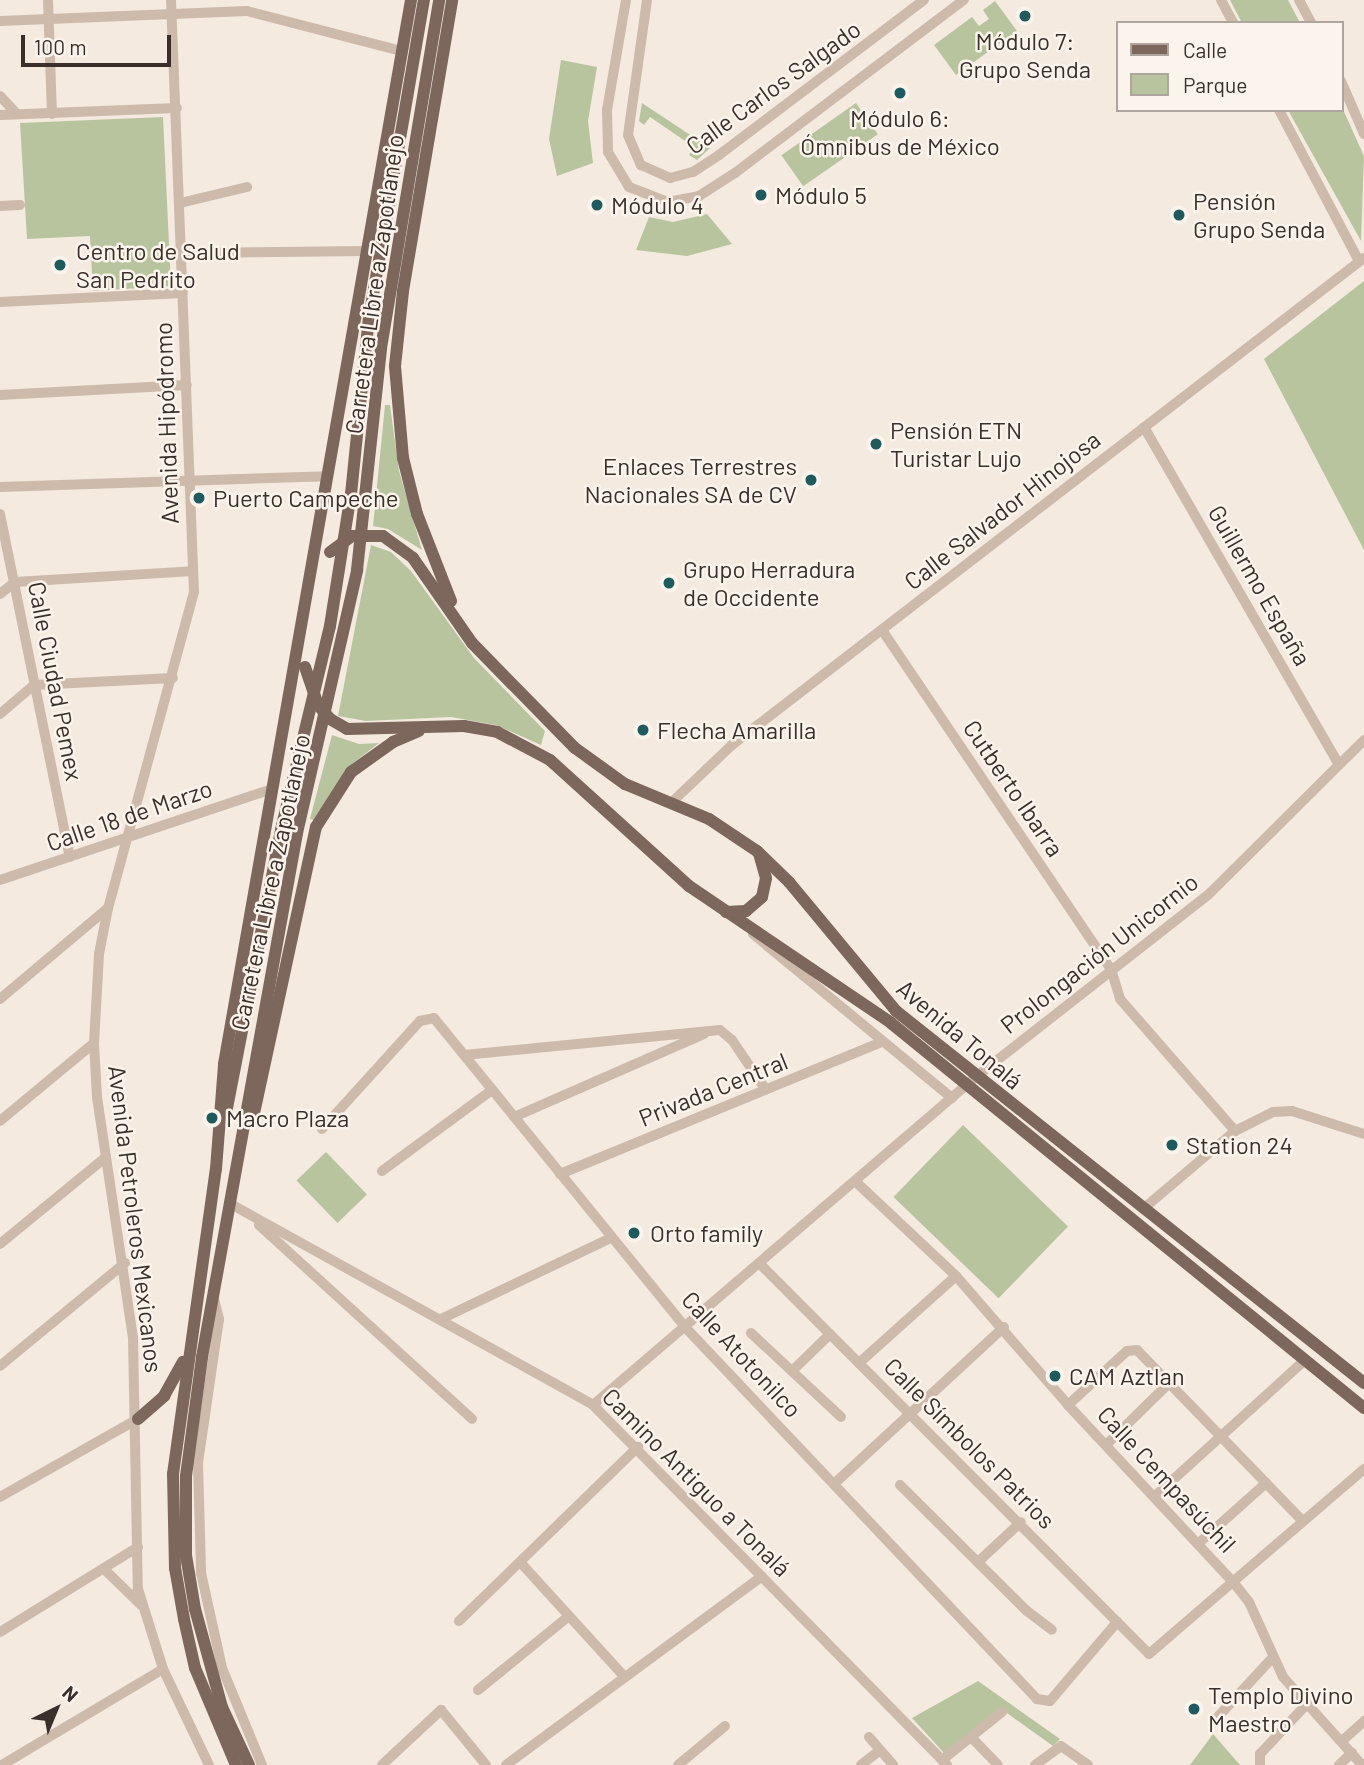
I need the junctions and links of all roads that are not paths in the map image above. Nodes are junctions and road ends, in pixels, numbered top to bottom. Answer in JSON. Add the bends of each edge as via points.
{"nodes":[{"id":1,"x":48,"y":0,"type":"edge"},
{"id":2,"x":171,"y":0,"type":"edge"},
{"id":3,"x":411,"y":0,"type":"edge"},
{"id":4,"x":424,"y":0,"type":"edge"},
{"id":5,"x":439,"y":0,"type":"edge"},
{"id":6,"x":451,"y":0,"type":"edge"},
{"id":7,"x":626,"y":0,"type":"edge"},
{"id":8,"x":648,"y":0,"type":"edge"},
{"id":9,"x":924,"y":0,"type":"edge"},
{"id":10,"x":964,"y":0,"type":"edge"},
{"id":11,"x":1221,"y":0,"type":"edge"},
{"id":12,"x":1299,"y":0,"type":"edge"},
{"id":13,"x":172,"y":15,"type":"junction"},
{"id":14,"x":0,"y":21,"type":"edge"},
{"id":15,"x":49,"y":21,"type":"junction"},
{"id":16,"x":1232,"y":21,"type":"edge"},
{"id":17,"x":1310,"y":21,"type":"edge"},
{"id":18,"x":402,"y":51,"type":"junction"},
{"id":19,"x":1343,"y":86,"type":"edge"},
{"id":20,"x":0,"y":96,"type":"edge"},
{"id":21,"x":177,"y":108,"type":"junction"},
{"id":22,"x":1280,"y":112,"type":"edge"},
{"id":23,"x":1364,"y":113,"type":"edge"},
{"id":24,"x":17,"y":114,"type":"junction"},
{"id":25,"x":52,"y":114,"type":"junction"},
{"id":26,"x":419,"y":114,"type":"junction"},
{"id":27,"x":0,"y":115,"type":"edge"},
{"id":28,"x":1364,"y":134,"type":"edge"},
{"id":29,"x":247,"y":187,"type":"dead end"},
{"id":30,"x":180,"y":203,"type":"junction"},
{"id":31,"x":20,"y":205,"type":"dead end"},
{"id":32,"x":0,"y":206,"type":"edge"},
{"id":33,"x":367,"y":251,"type":"junction"},
{"id":34,"x":182,"y":253,"type":"junction"},
{"id":35,"x":1362,"y":260,"type":"edge"},
{"id":36,"x":183,"y":293,"type":"junction"},
{"id":37,"x":0,"y":302,"type":"edge"},
{"id":38,"x":187,"y":385,"type":"junction"},
{"id":39,"x":0,"y":395,"type":"edge"},
{"id":40,"x":1144,"y":427,"type":"junction"},
{"id":41,"x":327,"y":476,"type":"junction"},
{"id":42,"x":188,"y":478,"type":"junction"},
{"id":43,"x":0,"y":487,"type":"edge"},
{"id":44,"x":0,"y":514,"type":"edge"},
{"id":45,"x":193,"y":571,"type":"junction"},
{"id":46,"x":313,"y":571,"type":"junction"},
{"id":47,"x":15,"y":582,"type":"junction"},
{"id":48,"x":0,"y":594,"type":"edge"},
{"id":49,"x":459,"y":621,"type":"junction"},
{"id":50,"x":882,"y":630,"type":"junction"},
{"id":51,"x":299,"y":641,"type":"junction"},
{"id":52,"x":173,"y":678,"type":"junction"},
{"id":53,"x":34,"y":685,"type":"junction"},
{"id":54,"x":0,"y":714,"type":"edge"},
{"id":55,"x":433,"y":726,"type":"junction"},
{"id":56,"x":1364,"y":740,"type":"edge"},
{"id":57,"x":1339,"y":765,"type":"junction"},
{"id":58,"x":272,"y":789,"type":"junction"},
{"id":59,"x":671,"y":803,"type":"junction"},
{"id":60,"x":130,"y":835,"type":"junction"},
{"id":61,"x":757,"y":851,"type":"junction"},
{"id":62,"x":70,"y":857,"type":"junction"},
{"id":63,"x":0,"y":880,"type":"edge"},
{"id":64,"x":107,"y":908,"type":"junction"},
{"id":65,"x":725,"y":912,"type":"junction"},
{"id":66,"x":738,"y":920,"type":"junction"},
{"id":67,"x":1111,"y":969,"type":"junction"},
{"id":68,"x":0,"y":999,"type":"edge"},
{"id":69,"x":715,"y":1030,"type":"junction"},
{"id":70,"x":882,"y":1042,"type":"junction"},
{"id":71,"x":94,"y":1043,"type":"junction"},
{"id":72,"x":464,"y":1055,"type":"junction"},
{"id":73,"x":972,"y":1081,"type":"junction"},
{"id":74,"x":492,"y":1090,"type":"junction"},
{"id":75,"x":766,"y":1090,"type":"junction"},
{"id":76,"x":952,"y":1098,"type":"junction"},
{"id":77,"x":514,"y":1117,"type":"junction"},
{"id":78,"x":0,"y":1121,"type":"edge"},
{"id":79,"x":322,"y":1129,"type":"dead end"},
{"id":80,"x":1235,"y":1131,"type":"junction"},
{"id":81,"x":1364,"y":1134,"type":"edge"},
{"id":82,"x":106,"y":1157,"type":"junction"},
{"id":83,"x":216,"y":1169,"type":"junction"},
{"id":84,"x":382,"y":1171,"type":"dead end"},
{"id":85,"x":560,"y":1174,"type":"junction"},
{"id":86,"x":856,"y":1182,"type":"junction"},
{"id":87,"x":230,"y":1198,"type":"junction"},
{"id":88,"x":1143,"y":1209,"type":"junction"},
{"id":89,"x":246,"y":1213,"type":"junction"},
{"id":90,"x":611,"y":1238,"type":"junction"},
{"id":91,"x":0,"y":1244,"type":"edge"},
{"id":92,"x":125,"y":1263,"type":"junction"},
{"id":93,"x":759,"y":1264,"type":"junction"},
{"id":94,"x":956,"y":1276,"type":"junction"},
{"id":95,"x":214,"y":1299,"type":"junction"},
{"id":96,"x":442,"y":1319,"type":"junction"},
{"id":97,"x":684,"y":1326,"type":"junction"},
{"id":98,"x":1004,"y":1327,"type":"junction"},
{"id":99,"x":751,"y":1334,"type":"dead end"},
{"id":100,"x":830,"y":1334,"type":"junction"},
{"id":101,"x":188,"y":1352,"type":"junction"},
{"id":102,"x":1305,"y":1360,"type":"junction"},
{"id":103,"x":859,"y":1363,"type":"junction"},
{"id":104,"x":0,"y":1366,"type":"edge"},
{"id":105,"x":792,"y":1371,"type":"junction"},
{"id":106,"x":1169,"y":1383,"type":"junction"},
{"id":107,"x":1364,"y":1383,"type":"edge"},
{"id":108,"x":593,"y":1405,"type":"junction"},
{"id":109,"x":1069,"y":1405,"type":"junction"},
{"id":110,"x":1364,"y":1408,"type":"edge"},
{"id":111,"x":911,"y":1412,"type":"junction"},
{"id":112,"x":841,"y":1417,"type":"dead end"},
{"id":113,"x":138,"y":1419,"type":"junction"},
{"id":114,"x":472,"y":1419,"type":"dead end"},
{"id":115,"x":1220,"y":1437,"type":"junction"},
{"id":116,"x":1106,"y":1445,"type":"junction"},
{"id":117,"x":638,"y":1447,"type":"junction"},
{"id":118,"x":1364,"y":1469,"type":"edge"},
{"id":119,"x":835,"y":1483,"type":"junction"},
{"id":120,"x":1266,"y":1483,"type":"junction"},
{"id":121,"x":900,"y":1485,"type":"dead end"},
{"id":122,"x":1155,"y":1496,"type":"junction"},
{"id":123,"x":0,"y":1497,"type":"edge"},
{"id":124,"x":1303,"y":1521,"type":"junction"},
{"id":125,"x":1021,"y":1522,"type":"junction"},
{"id":126,"x":1199,"y":1544,"type":"junction"},
{"id":127,"x":138,"y":1547,"type":"junction"},
{"id":128,"x":979,"y":1560,"type":"junction"},
{"id":129,"x":520,"y":1562,"type":"junction"},
{"id":130,"x":104,"y":1569,"type":"junction"},
{"id":131,"x":762,"y":1576,"type":"junction"},
{"id":132,"x":1234,"y":1583,"type":"junction"},
{"id":133,"x":141,"y":1605,"type":"junction"},
{"id":134,"x":569,"y":1616,"type":"junction"},
{"id":135,"x":459,"y":1621,"type":"dead end"},
{"id":136,"x":1117,"y":1622,"type":"junction"},
{"id":137,"x":1052,"y":1630,"type":"dead end"},
{"id":138,"x":0,"y":1632,"type":"edge"},
{"id":139,"x":1273,"y":1657,"type":"junction"},
{"id":140,"x":163,"y":1669,"type":"junction"},
{"id":141,"x":623,"y":1675,"type":"junction"},
{"id":142,"x":478,"y":1690,"type":"dead end"},
{"id":143,"x":1307,"y":1704,"type":"junction"},
{"id":144,"x":1002,"y":1712,"type":"dead end"},
{"id":145,"x":1214,"y":1721,"type":"dead end"},
{"id":146,"x":1364,"y":1721,"type":"edge"},
{"id":147,"x":725,"y":1726,"type":"dead end"},
{"id":148,"x":869,"y":1737,"type":"dead end"},
{"id":149,"x":972,"y":1738,"type":"junction"},
{"id":150,"x":1342,"y":1741,"type":"junction"},
{"id":151,"x":880,"y":1750,"type":"junction"},
{"id":152,"x":1352,"y":1753,"type":"junction"},
{"id":153,"x":944,"y":1763,"type":"edge"},
{"id":154,"x":1259,"y":1763,"type":"edge"},
{"id":155,"x":2,"y":1765,"type":"edge"},
{"id":156,"x":209,"y":1765,"type":"edge"},
{"id":157,"x":236,"y":1765,"type":"edge"},
{"id":158,"x":249,"y":1765,"type":"edge"},
{"id":159,"x":262,"y":1765,"type":"edge"},
{"id":160,"x":382,"y":1765,"type":"edge"},
{"id":161,"x":486,"y":1765,"type":"edge"},
{"id":162,"x":506,"y":1765,"type":"edge"},
{"id":163,"x":678,"y":1765,"type":"edge"},
{"id":164,"x":861,"y":1765,"type":"edge"},
{"id":165,"x":893,"y":1765,"type":"edge"},
{"id":166,"x":998,"y":1765,"type":"edge"},
{"id":167,"x":1035,"y":1765,"type":"edge"},
{"id":168,"x":1088,"y":1765,"type":"edge"},
{"id":169,"x":1339,"y":1765,"type":"edge"},
{"id":170,"x":1362,"y":1765,"type":"edge"}],
"edges":[{"from":1,"to":15,"type":"street"},
{"from":2,"to":13,"type":"street","name":"Avenida Hipódromo"},
{"from":3,"to":18,"type":"main road","name":"Carretera Libre a Zapotlanejo"},
{"from":4,"to":83,"type":"main road","name":"Carretera Libre a Zapotlanejo","via":[[369,318],[351,494],[330,626],[281,830]]},
{"from":5,"to":26,"type":"main road","name":"Carretera Libre a Zapotlanejo"},
{"from":6,"to":26,"type":"main road"},
{"from":6,"to":49,"type":"main road","name":"Carretera Libre a Zapotlanejo","via":[[395,366],[397,424],[411,488]]},
{"from":7,"to":10,"type":"street","via":[[607,110],[608,152],[629,187],[668,202],[699,196],[735,173]]},
{"from":8,"to":9,"type":"street","name":"Calle Carlos Salgado","via":[[628,135],[641,165],[670,178],[693,172],[719,155]]},
{"from":11,"to":16,"type":"street"},
{"from":12,"to":17,"type":"street"},
{"from":13,"to":15,"type":"street"},
{"from":13,"to":18,"type":"street","via":[[247,11]]},
{"from":13,"to":21,"type":"street","name":"Avenida Hipódromo"},
{"from":14,"to":15,"type":"street"},
{"from":15,"to":25,"type":"street"},
{"from":18,"to":33,"type":"main road","name":"Carretera Libre a Zapotlanejo"},
{"from":19,"to":23,"type":"street"},
{"from":19,"to":28,"type":"street"},
{"from":20,"to":24,"type":"street"},
{"from":21,"to":25,"type":"street"},
{"from":21,"to":30,"type":"street","name":"Avenida Hipódromo"},
{"from":22,"to":35,"type":"street"},
{"from":24,"to":25,"type":"street"},
{"from":24,"to":27,"type":"street"},
{"from":26,"to":87,"type":"main road","name":"Carretera Libre a Zapotlanejo","via":[[381,348],[357,570],[297,833]]},
{"from":29,"to":30,"type":"street"},
{"from":30,"to":34,"type":"street","name":"Avenida Hipódromo"},
{"from":31,"to":32,"type":"street"},
{"from":33,"to":34,"type":"street"},
{"from":33,"to":41,"type":"main road","name":"Carretera Libre a Zapotlanejo"},
{"from":34,"to":36,"type":"street","name":"Avenida Hipódromo"},
{"from":35,"to":40,"type":"street","name":"Calle Salvador Hinojosa"},
{"from":36,"to":37,"type":"street"},
{"from":36,"to":38,"type":"street","name":"Avenida Hipódromo"},
{"from":38,"to":39,"type":"street"},
{"from":38,"to":42,"type":"street","name":"Avenida Hipódromo"},
{"from":40,"to":50,"type":"street","name":"Calle Salvador Hinojosa"},
{"from":40,"to":57,"type":"street","name":"Guillermo España"},
{"from":41,"to":42,"type":"street"},
{"from":41,"to":46,"type":"main road","name":"Carretera Libre a Zapotlanejo"},
{"from":42,"to":43,"type":"street"},
{"from":42,"to":45,"type":"street","name":"Avenida Hipódromo"},
{"from":44,"to":47,"type":"street","name":"Calle Ciudad Pemex"},
{"from":45,"to":47,"type":"street"},
{"from":45,"to":52,"type":"street","name":"Avenida Hipódromo","via":[[190,614]]},
{"from":46,"to":49,"type":"main road","bridge":true,"via":[[352,536],[383,536],[413,558]]},
{"from":46,"to":51,"type":"main road","name":"Carretera Libre a Zapotlanejo"},
{"from":47,"to":48,"type":"street"},
{"from":47,"to":53,"type":"street","name":"Calle Ciudad Pemex"},
{"from":49,"to":59,"type":"main road","name":"Avenida Tonalá","via":[[472,643],[575,748],[625,785]]},
{"from":50,"to":59,"type":"street","name":"Calle Salvador Hinojosa","via":[[732,746]]},
{"from":50,"to":67,"type":"street","name":"Cutberto Ibarra"},
{"from":51,"to":55,"type":"main road","name":"Avenida Tonalá","bridge":true,"via":[[318,705],[330,719],[347,729]]},
{"from":51,"to":58,"type":"main road","name":"Carretera Libre a Zapotlanejo"},
{"from":52,"to":53,"type":"street"},
{"from":52,"to":60,"type":"street","name":"Avenida Hipódromo"},
{"from":53,"to":54,"type":"street"},
{"from":53,"to":62,"type":"street","name":"Calle Ciudad Pemex"},
{"from":55,"to":65,"type":"main road","name":"Avenida Tonalá","via":[[497,732],[550,760],[688,886]]},
{"from":55,"to":87,"type":"main road","via":[[393,742],[351,772],[316,827],[243,1165]]},
{"from":56,"to":57,"type":"street","name":"Prolongación Unicornio"},
{"from":57,"to":67,"type":"street","name":"Prolongación Unicornio","via":[[1208,895]]},
{"from":58,"to":60,"type":"street","name":"Calle 18 de Marzo"},
{"from":58,"to":83,"type":"main road","name":"Carretera Libre a Zapotlanejo","via":[[224,1064]]},
{"from":59,"to":61,"type":"main road","name":"Avenida Tonalá","via":[[709,819]]},
{"from":60,"to":62,"type":"street","name":"Calle 18 de Marzo"},
{"from":60,"to":64,"type":"street","name":"Avenida Petroleros Mexicanos"},
{"from":61,"to":65,"type":"main road","via":[[766,878],[762,897],[746,911]]},
{"from":61,"to":73,"type":"main road","name":"Avenida Tonalá","via":[[789,881],[883,998]]},
{"from":62,"to":63,"type":"street","name":"Calle 18 de Marzo"},
{"from":64,"to":68,"type":"street"},
{"from":64,"to":71,"type":"street","name":"Avenida Petroleros Mexicanos","via":[[99,954]]},
{"from":65,"to":66,"type":"main road","name":"Avenida Tonalá"},
{"from":66,"to":70,"type":"street"},
{"from":66,"to":73,"type":"main road","name":"Avenida Tonalá"},
{"from":67,"to":73,"type":"street","name":"Prolongación Unicornio"},
{"from":67,"to":80,"type":"street","name":"Cutberto Ibarra","via":[[1120,999]]},
{"from":69,"to":72,"type":"street"},
{"from":69,"to":75,"type":"street","via":[[729,1036]]},
{"from":69,"to":77,"type":"street"},
{"from":70,"to":75,"type":"street","name":"Privada Central"},
{"from":70,"to":76,"type":"street"},
{"from":71,"to":78,"type":"street"},
{"from":71,"to":82,"type":"street","name":"Avenida Petroleros Mexicanos"},
{"from":72,"to":74,"type":"street","name":"Calle Atotonilco"},
{"from":72,"to":79,"type":"street","name":"Calle Atotonilco","via":[[429,1016]]},
{"from":73,"to":76,"type":"street","name":"Prolongación Unicornio"},
{"from":73,"to":88,"type":"main road","name":"Avenida Tonalá"},
{"from":73,"to":102,"type":"main road","name":"Avenida Tonalá"},
{"from":74,"to":77,"type":"street","name":"Calle Atotonilco"},
{"from":74,"to":84,"type":"street"},
{"from":75,"to":85,"type":"street","name":"Privada Central"},
{"from":76,"to":86,"type":"street","name":"Prolongación Unicornio"},
{"from":77,"to":85,"type":"street","name":"Calle Atotonilco"},
{"from":80,"to":81,"type":"street","via":[[1273,1112],[1292,1111]]},
{"from":80,"to":88,"type":"street"},
{"from":82,"to":91,"type":"street"},
{"from":82,"to":92,"type":"street","name":"Avenida Petroleros Mexicanos"},
{"from":83,"to":101,"type":"main road","name":"Carretera Libre a Zapotlanejo"},
{"from":85,"to":90,"type":"street","name":"Calle Atotonilco"},
{"from":86,"to":93,"type":"street","name":"Prolongación Unicornio"},
{"from":86,"to":94,"type":"street","name":"Calle Cempasúchil"},
{"from":87,"to":89,"type":"street","name":"Camino Antiguo a Tonalá"},
{"from":87,"to":95,"type":"main road","name":"Carretera Libre a Zapotlanejo"},
{"from":88,"to":107,"type":"main road","name":"Avenida Tonalá"},
{"from":89,"to":96,"type":"street","name":"Camino Antiguo a Tonalá"},
{"from":89,"to":114,"type":"street"},
{"from":90,"to":96,"type":"street"},
{"from":90,"to":97,"type":"street","name":"Calle Atotonilco"},
{"from":92,"to":104,"type":"street"},
{"from":92,"to":113,"type":"street","name":"Avenida Petroleros Mexicanos"},
{"from":93,"to":97,"type":"street","name":"Prolongación Unicornio"},
{"from":93,"to":100,"type":"street","name":"Calle Símbolos Patrios"},
{"from":94,"to":98,"type":"street","name":"Calle Cempasúchil"},
{"from":94,"to":103,"type":"street"},
{"from":95,"to":158,"type":"main road","name":"Carretera Libre a Zapotlanejo","via":[[187,1476],[186,1555],[218,1695]]},
{"from":95,"to":159,"type":"street","via":[[219,1319],[198,1463],[201,1573],[222,1668]]},
{"from":96,"to":108,"type":"street","name":"Camino Antiguo a Tonalá"},
{"from":97,"to":108,"type":"street","name":"Prolongación Unicornio"},
{"from":97,"to":119,"type":"street","name":"Calle Atotonilco"},
{"from":98,"to":109,"type":"street","name":"Calle Cempasúchil"},
{"from":98,"to":111,"type":"street"},
{"from":99,"to":105,"type":"street"},
{"from":100,"to":103,"type":"street","name":"Calle Símbolos Patrios"},
{"from":100,"to":105,"type":"street"},
{"from":101,"to":113,"type":"main road","via":[[164,1396]]},
{"from":101,"to":157,"type":"main road","name":"Carretera Libre a Zapotlanejo","via":[[173,1474],[175,1567],[195,1668]]},
{"from":102,"to":110,"type":"main road","name":"Avenida Tonalá"},
{"from":102,"to":115,"type":"street"},
{"from":103,"to":111,"type":"street","name":"Calle Símbolos Patrios"},
{"from":105,"to":112,"type":"street"},
{"from":106,"to":109,"type":"street","via":[[1133,1349]]},
{"from":106,"to":115,"type":"street"},
{"from":106,"to":116,"type":"street"},
{"from":108,"to":117,"type":"street","name":"Camino Antiguo a Tonalá"},
{"from":109,"to":116,"type":"street","name":"Calle Cempasúchil"},
{"from":111,"to":119,"type":"street"},
{"from":111,"to":125,"type":"street","name":"Calle Símbolos Patrios"},
{"from":113,"to":123,"type":"street"},
{"from":113,"to":127,"type":"street","name":"Avenida Petroleros Mexicanos"},
{"from":115,"to":120,"type":"street"},
{"from":115,"to":122,"type":"street"},
{"from":116,"to":122,"type":"street","name":"Calle Cempasúchil"},
{"from":117,"to":129,"type":"street"},
{"from":117,"to":131,"type":"street","name":"Camino Antiguo a Tonalá"},
{"from":118,"to":124,"type":"street"},
{"from":119,"to":136,"type":"street","name":"Calle Atotonilco","via":[[1043,1703]]},
{"from":120,"to":124,"type":"street"},
{"from":120,"to":126,"type":"street"},
{"from":121,"to":128,"type":"street"},
{"from":122,"to":126,"type":"street","name":"Calle Cempasúchil"},
{"from":124,"to":132,"type":"street"},
{"from":125,"to":128,"type":"street"},
{"from":125,"to":136,"type":"street","name":"Calle Símbolos Patrios"},
{"from":126,"to":132,"type":"street","name":"Calle Cempasúchil"},
{"from":127,"to":130,"type":"street"},
{"from":127,"to":133,"type":"street","name":"Avenida Petroleros Mexicanos"},
{"from":128,"to":137,"type":"street","via":[[1027,1611]]},
{"from":129,"to":134,"type":"street"},
{"from":129,"to":135,"type":"street"},
{"from":130,"to":133,"type":"street"},
{"from":130,"to":138,"type":"street"},
{"from":131,"to":141,"type":"street"},
{"from":131,"to":153,"type":"street","name":"Camino Antiguo a Tonalá"},
{"from":132,"to":136,"type":"street","name":"Calle Símbolos Patrios","via":[[1149,1654]]},
{"from":132,"to":139,"type":"street","name":"Calle Cempasúchil","via":[[1249,1602]]},
{"from":133,"to":140,"type":"street","name":"Avenida Petroleros Mexicanos"},
{"from":134,"to":141,"type":"street"},
{"from":134,"to":142,"type":"street"},
{"from":139,"to":143,"type":"street","name":"Calle Cempasúchil"},
{"from":139,"to":145,"type":"street"},
{"from":140,"to":155,"type":"street"},
{"from":140,"to":156,"type":"street","name":"Avenida Petroleros Mexicanos"},
{"from":141,"to":162,"type":"street"},
{"from":143,"to":150,"type":"street","name":"Calle Cempasúchil"},
{"from":143,"to":154,"type":"street"},
{"from":144,"to":149,"type":"street"},
{"from":146,"to":150,"type":"street"},
{"from":147,"to":163,"type":"street"},
{"from":148,"to":151,"type":"street"},
{"from":149,"to":153,"type":"street"},
{"from":149,"to":166,"type":"street"},
{"from":150,"to":152,"type":"street","name":"Calle Cempasúchil"},
{"from":151,"to":164,"type":"street"},
{"from":151,"to":165,"type":"street"},
{"from":152,"to":169,"type":"street"},
{"from":152,"to":170,"type":"street","name":"Calle Cempasúchil"},
{"from":160,"to":161,"type":"street","via":[[441,1710]]},
{"from":167,"to":168,"type":"street","via":[[1060,1746]]}]}
